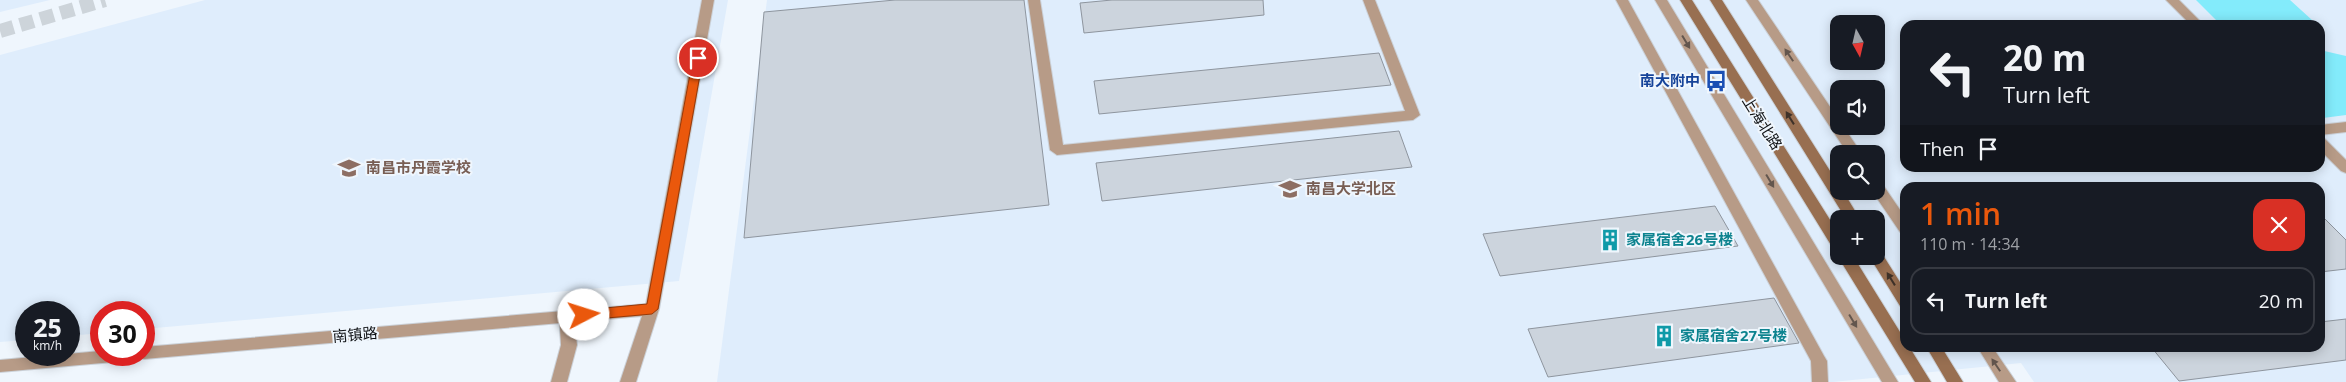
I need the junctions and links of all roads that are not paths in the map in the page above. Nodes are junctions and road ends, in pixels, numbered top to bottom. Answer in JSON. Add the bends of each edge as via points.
{"nodes":[{"id":1,"x":708,"y":0,"type":"edge"},
{"id":2,"x":1034,"y":0,"type":"edge"},
{"id":3,"x":1369,"y":0,"type":"edge"},
{"id":4,"x":1622,"y":0,"type":"edge"},
{"id":5,"x":1661,"y":0,"type":"edge"},
{"id":6,"x":1686,"y":0,"type":"edge"},
{"id":7,"x":1716,"y":0,"type":"edge"},
{"id":8,"x":1752,"y":0,"type":"edge"},
{"id":9,"x":2172,"y":0,"type":"edge"},
{"id":10,"x":2193,"y":20,"type":"edge"},
{"id":11,"x":2346,"y":127,"type":"edge"},
{"id":12,"x":2325,"y":129,"type":"edge"},
{"id":13,"x":1849,"y":145,"type":"edge"},
{"id":14,"x":2325,"y":147,"type":"edge"},
{"id":15,"x":2346,"y":168,"type":"edge"},
{"id":16,"x":1885,"y":199,"type":"edge"},
{"id":17,"x":1847,"y":210,"type":"edge"},
{"id":18,"x":1900,"y":221,"type":"edge"},
{"id":19,"x":1830,"y":232,"type":"edge"},
{"id":20,"x":1851,"y":265,"type":"edge"},
{"id":21,"x":1882,"y":265,"type":"edge"},
{"id":22,"x":1900,"y":294,"type":"edge"},
{"id":23,"x":652,"y":309,"type":"junction"},
{"id":24,"x":566,"y":314,"type":"junction"},
{"id":25,"x":1900,"y":345,"type":"edge"},
{"id":26,"x":155,"y":352,"type":"edge"},
{"id":27,"x":1904,"y":352,"type":"edge"},
{"id":28,"x":1936,"y":352,"type":"edge"},
{"id":29,"x":1988,"y":352,"type":"edge"},
{"id":30,"x":90,"y":358,"type":"edge"},
{"id":31,"x":0,"y":366,"type":"edge"},
{"id":32,"x":559,"y":382,"type":"edge"},
{"id":33,"x":628,"y":382,"type":"edge"},
{"id":34,"x":1820,"y":382,"type":"edge"},
{"id":35,"x":1890,"y":382,"type":"edge"},
{"id":36,"x":1923,"y":382,"type":"edge"},
{"id":37,"x":1955,"y":382,"type":"edge"},
{"id":38,"x":2008,"y":382,"type":"edge"}],
"edges":[{"from":1,"to":23,"type":"street"},
{"from":2,"to":3,"type":"street","via":[[1057,150],[1413,115]]},
{"from":4,"to":34,"type":"street","via":[[1819,361]]},
{"from":5,"to":35,"type":"street","one_way":true},
{"from":6,"to":19,"type":"main road","name":"上海北路"},
{"from":17,"to":7,"type":"main road","name":"上海北路","one_way":true},
{"from":13,"to":8,"type":"street","one_way":true},
{"from":9,"to":10,"type":"street"},
{"from":11,"to":12,"type":"street"},
{"from":14,"to":15,"type":"street"},
{"from":16,"to":18,"type":"street"},
{"from":20,"to":25,"type":"main road"},
{"from":22,"to":21,"type":"main road","one_way":true},
{"from":23,"to":24,"type":"street","name":"南镇路"},
{"from":23,"to":33,"type":"street"},
{"from":24,"to":26,"type":"street","name":"南镇路"},
{"from":24,"to":32,"type":"street","via":[[569,345]]},
{"from":27,"to":36,"type":"main road"},
{"from":28,"to":37,"type":"main road"},
{"from":38,"to":29,"type":"street","one_way":true},
{"from":30,"to":31,"type":"street"}]}
